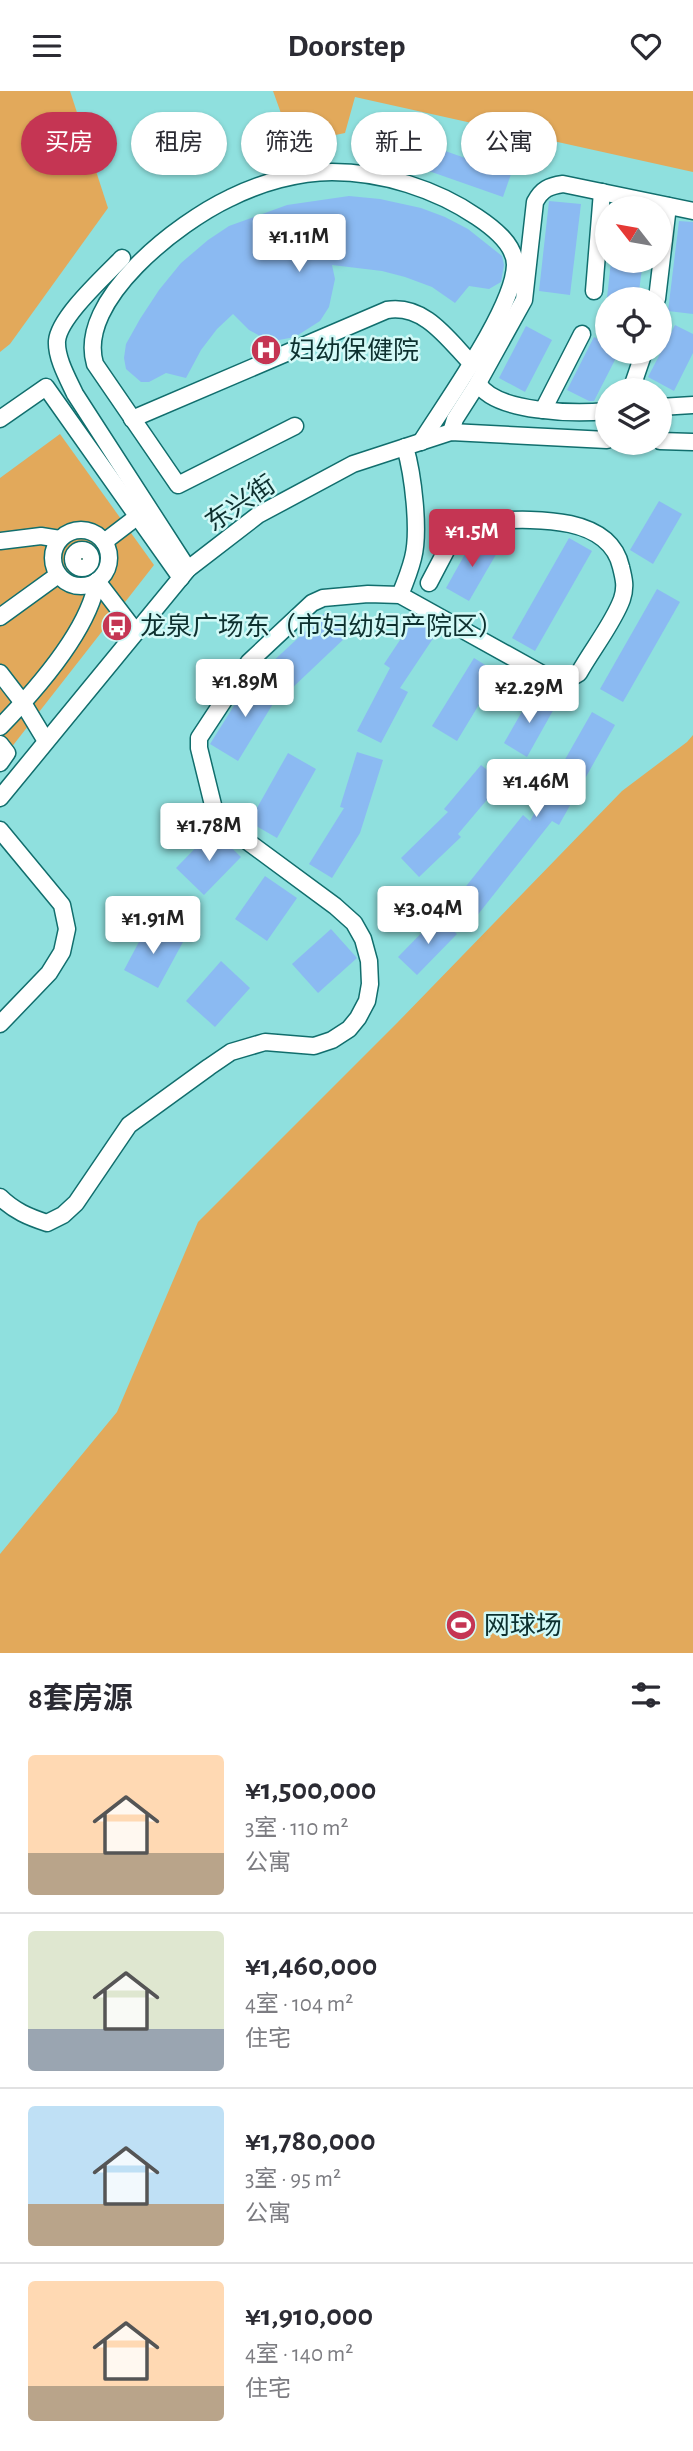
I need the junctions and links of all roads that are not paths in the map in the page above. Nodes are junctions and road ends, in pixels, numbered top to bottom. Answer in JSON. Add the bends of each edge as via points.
{"nodes":[{"id":1,"x":601,"y":192,"type":"junction"},
{"id":2,"x":620,"y":196,"type":"edge"},
{"id":3,"x":672,"y":207,"type":"edge"},
{"id":4,"x":693,"y":211,"type":"edge"},
{"id":5,"x":121,"y":258,"type":"dead end"},
{"id":6,"x":594,"y":291,"type":"dead end"},
{"id":7,"x":582,"y":334,"type":"dead end"},
{"id":8,"x":470,"y":362,"type":"junction"},
{"id":9,"x":478,"y":383,"type":"junction"},
{"id":10,"x":692,"y":403,"type":"edge"},
{"id":11,"x":672,"y":406,"type":"edge"},
{"id":12,"x":543,"y":409,"type":"junction"},
{"id":13,"x":595,"y":412,"type":"edge"},
{"id":14,"x":0,"y":419,"type":"edge"},
{"id":15,"x":132,"y":419,"type":"junction"},
{"id":16,"x":295,"y":426,"type":"dead end"},
{"id":17,"x":451,"y":432,"type":"junction"},
{"id":18,"x":595,"y":439,"type":"edge"},
{"id":19,"x":672,"y":441,"type":"edge"},
{"id":20,"x":421,"y":442,"type":"junction"},
{"id":21,"x":693,"y":442,"type":"edge"},
{"id":22,"x":405,"y":447,"type":"junction"},
{"id":23,"x":138,"y":516,"type":"junction"},
{"id":24,"x":60,"y":539,"type":"junction"},
{"id":25,"x":0,"y":541,"type":"edge"},
{"id":26,"x":104,"y":542,"type":"junction"},
{"id":27,"x":185,"y":573,"type":"junction"},
{"id":28,"x":58,"y":575,"type":"junction"},
{"id":29,"x":97,"y":581,"type":"junction"},
{"id":30,"x":429,"y":583,"type":"dead end"},
{"id":31,"x":400,"y":595,"type":"junction"},
{"id":32,"x":0,"y":617,"type":"edge"},
{"id":33,"x":136,"y":632,"type":"junction"},
{"id":34,"x":0,"y":673,"type":"edge"},
{"id":35,"x":23,"y":703,"type":"junction"},
{"id":36,"x":0,"y":727,"type":"edge"},
{"id":37,"x":46,"y":741,"type":"junction"},
{"id":38,"x":0,"y":744,"type":"edge"},
{"id":39,"x":0,"y":763,"type":"edge"},
{"id":40,"x":0,"y":798,"type":"edge"},
{"id":41,"x":0,"y":830,"type":"edge"},
{"id":42,"x":0,"y":1024,"type":"edge"},
{"id":43,"x":4,"y":1202,"type":"edge"},
{"id":44,"x":0,"y":1221,"type":"edge"}],
"edges":[{"from":1,"to":2,"type":"street"},
{"from":1,"to":6,"type":"street"},
{"from":1,"to":9,"type":"street","via":[[563,184],[540,193],[524,300]]},
{"from":3,"to":4,"type":"street"},
{"from":5,"to":27,"type":"street","via":[[72,311],[57,341],[75,394]]},
{"from":7,"to":12,"type":"street"},
{"from":8,"to":15,"type":"street","via":[[437,326],[398,308]]},
{"from":8,"to":15,"type":"street","via":[[506,300],[515,263],[506,241],[492,227],[458,204],[373,175],[330,172],[273,180],[229,198],[177,229],[146,255],[108,301],[91,350]]},
{"from":8,"to":20,"type":"street"},
{"from":9,"to":12,"type":"street","via":[[495,399]]},
{"from":9,"to":17,"type":"street"},
{"from":10,"to":11,"type":"street"},
{"from":12,"to":13,"type":"street"},
{"from":14,"to":23,"type":"street","via":[[46,387]]},
{"from":15,"to":16,"type":"street","via":[[178,485]]},
{"from":17,"to":18,"type":"street","name":"东兴街"},
{"from":17,"to":20,"type":"street","name":"东兴街"},
{"from":19,"to":21,"type":"street"},
{"from":20,"to":22,"type":"street","name":"东兴街"},
{"from":22,"to":27,"type":"street","name":"东兴街","via":[[353,464],[258,515]]},
{"from":22,"to":31,"type":"street","via":[[415,528],[414,556]]},
{"from":23,"to":26,"type":"street"},
{"from":23,"to":27,"type":"street"},
{"from":24,"to":25,"type":"street","via":[[41,536]]},
{"from":24,"to":26,"type":"street","via":[[82,530]]},
{"from":24,"to":28,"type":"street","via":[[53,559]]},
{"from":26,"to":29,"type":"street","via":[[108,564]]},
{"from":27,"to":33,"type":"street","name":"东兴街"},
{"from":28,"to":29,"type":"street","via":[[78,586]]},
{"from":28,"to":32,"type":"street"},
{"from":29,"to":33,"type":"street"},
{"from":29,"to":35,"type":"street","via":[[95,595],[77,628]]},
{"from":30,"to":31,"type":"street","via":[[460,524],[534,521],[576,525],[611,543],[625,585],[622,600],[579,673],[568,680],[546,676]]},
{"from":31,"to":43,"type":"street","via":[[368,594],[312,603],[249,662],[199,738],[215,810],[222,820],[354,923],[369,961],[370,984],[358,1017],[332,1041],[314,1046],[278,1041],[231,1052],[129,1125],[63,1215],[47,1223]]},
{"from":33,"to":37,"type":"street","name":"东兴街"},
{"from":34,"to":35,"type":"street"},
{"from":35,"to":36,"type":"street"},
{"from":35,"to":37,"type":"street"},
{"from":37,"to":40,"type":"street","name":"东兴街"},
{"from":38,"to":39,"type":"street","via":[[7,753]]},
{"from":41,"to":42,"type":"street","via":[[62,905],[67,929],[62,952],[49,973]]},
{"from":43,"to":44,"type":"street"}]}
